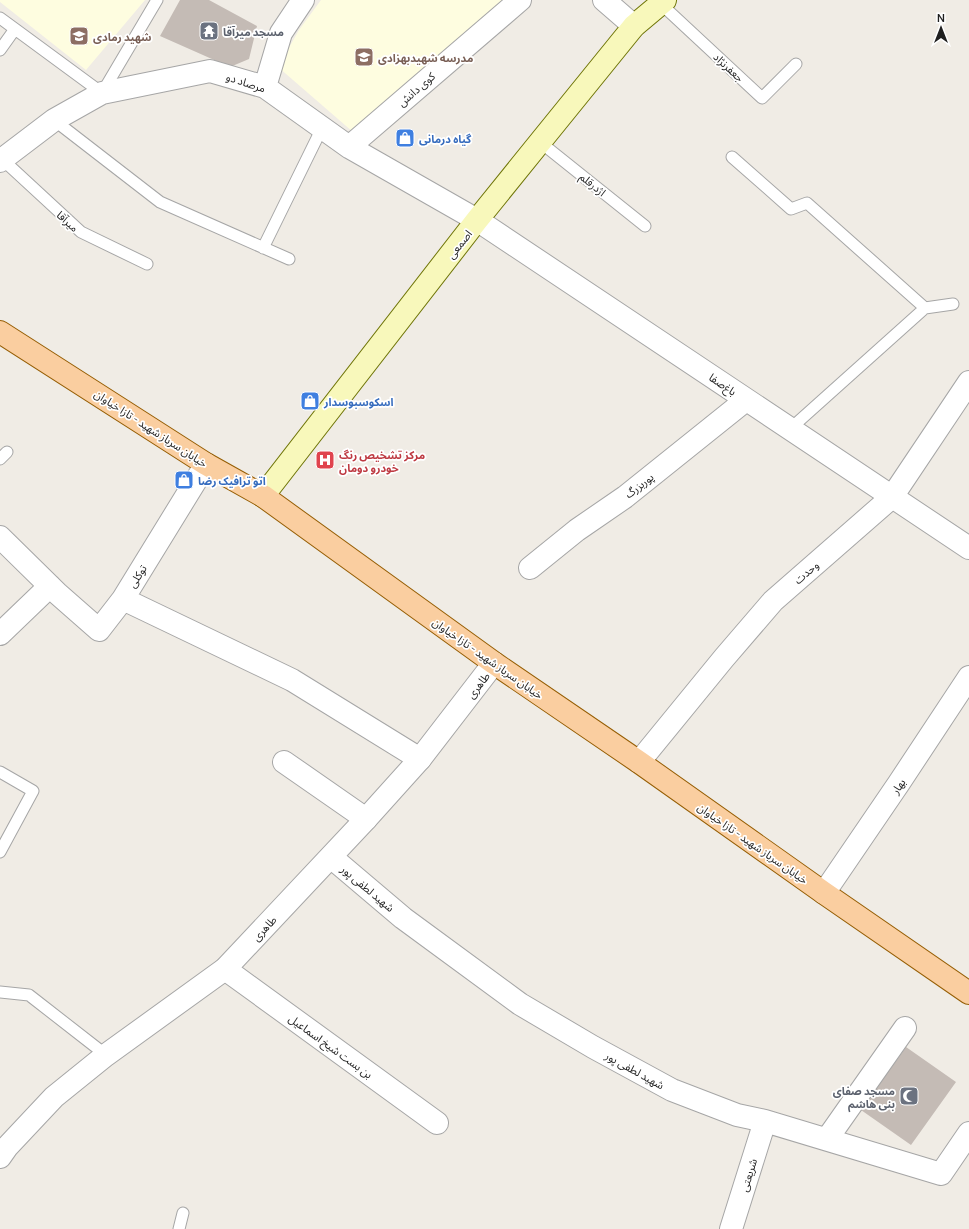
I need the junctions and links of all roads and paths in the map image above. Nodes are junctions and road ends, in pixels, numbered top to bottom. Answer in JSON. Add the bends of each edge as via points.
{"nodes":[{"id":1,"x":157,"y":0,"type":"edge"},
{"id":2,"x":303,"y":0,"type":"edge"},
{"id":3,"x":520,"y":0,"type":"edge"},
{"id":4,"x":604,"y":0,"type":"edge"},
{"id":5,"x":663,"y":2,"type":"edge"},
{"id":6,"x":0,"y":18,"type":"edge"},
{"id":7,"x":634,"y":26,"type":"junction"},
{"id":8,"x":15,"y":29,"type":"junction"},
{"id":9,"x":0,"y":50,"type":"edge"},
{"id":10,"x":796,"y":64,"type":"dead end"},
{"id":11,"x":265,"y":87,"type":"junction"},
{"id":12,"x":102,"y":93,"type":"junction"},
{"id":13,"x":54,"y":120,"type":"junction"},
{"id":14,"x":322,"y":128,"type":"junction"},
{"id":15,"x":540,"y":142,"type":"junction"},
{"id":16,"x":349,"y":147,"type":"junction"},
{"id":17,"x":732,"y":157,"type":"dead end"},
{"id":18,"x":1,"y":160,"type":"edge"},
{"id":19,"x":477,"y":220,"type":"junction"},
{"id":20,"x":645,"y":226,"type":"dead end"},
{"id":21,"x":263,"y":248,"type":"junction"},
{"id":22,"x":289,"y":259,"type":"dead end"},
{"id":23,"x":148,"y":264,"type":"dead end"},
{"id":24,"x":953,"y":304,"type":"dead end"},
{"id":25,"x":925,"y":308,"type":"junction"},
{"id":26,"x":0,"y":332,"type":"edge"},
{"id":27,"x":969,"y":382,"type":"edge"},
{"id":28,"x":746,"y":400,"type":"junction"},
{"id":29,"x":790,"y":429,"type":"junction"},
{"id":30,"x":206,"y":464,"type":"junction"},
{"id":31,"x":262,"y":496,"type":"junction"},
{"id":32,"x":892,"y":497,"type":"junction"},
{"id":33,"x":0,"y":537,"type":"edge"},
{"id":34,"x":969,"y":548,"type":"edge"},
{"id":35,"x":530,"y":568,"type":"dead end"},
{"id":36,"x":50,"y":586,"type":"junction"},
{"id":37,"x":123,"y":599,"type":"junction"},
{"id":38,"x":0,"y":634,"type":"edge"},
{"id":39,"x":494,"y":663,"type":"junction"},
{"id":40,"x":969,"y":676,"type":"edge"},
{"id":41,"x":420,"y":759,"type":"junction"},
{"id":42,"x":284,"y":762,"type":"dead end"},
{"id":43,"x":639,"y":762,"type":"junction"},
{"id":44,"x":0,"y":772,"type":"edge"},
{"id":45,"x":366,"y":819,"type":"junction"},
{"id":46,"x":0,"y":852,"type":"edge"},
{"id":47,"x":330,"y":857,"type":"junction"},
{"id":48,"x":824,"y":893,"type":"junction"},
{"id":49,"x":225,"y":969,"type":"junction"},
{"id":50,"x":0,"y":992,"type":"edge"},
{"id":51,"x":969,"y":993,"type":"edge"},
{"id":52,"x":905,"y":1028,"type":"dead end"},
{"id":53,"x":106,"y":1055,"type":"junction"},
{"id":54,"x":765,"y":1120,"type":"junction"},
{"id":55,"x":437,"y":1123,"type":"dead end"},
{"id":56,"x":969,"y":1133,"type":"edge"},
{"id":57,"x":827,"y":1139,"type":"junction"},
{"id":58,"x":0,"y":1157,"type":"edge"},
{"id":59,"x":184,"y":1213,"type":"dead end"},
{"id":60,"x":179,"y":1229,"type":"edge"},
{"id":61,"x":732,"y":1229,"type":"edge"}],
"edges":[{"from":1,"to":12,"type":"lane"},
{"from":2,"to":11,"type":"street","via":[[281,33]]},
{"from":3,"to":16,"type":"street","name":"کوی دانش"},
{"from":4,"to":7,"type":"street"},
{"from":5,"to":7,"type":"main road","name":"اصمعی"},
{"from":5,"to":10,"type":"lane","name":"جعفرنژاد","via":[[762,98]]},
{"from":6,"to":8,"type":"lane"},
{"from":7,"to":15,"type":"main road","name":"اصمعی"},
{"from":8,"to":9,"type":"lane"},
{"from":8,"to":12,"type":"lane"},
{"from":11,"to":12,"type":"street","name":"مرصاد دو","via":[[210,71]]},
{"from":11,"to":14,"type":"street","name":"مرصاد دو"},
{"from":12,"to":13,"type":"street","name":"مرصاد دو"},
{"from":13,"to":18,"type":"street","name":"مرصاد دو"},
{"from":13,"to":21,"type":"lane","via":[[160,202]]},
{"from":14,"to":16,"type":"street","name":"مرصاد دو"},
{"from":14,"to":21,"type":"lane"},
{"from":15,"to":19,"type":"main road","name":"اصمعی"},
{"from":15,"to":20,"type":"lane","name":"اژدرقلم"},
{"from":16,"to":19,"type":"street","name":"مرصاد دو"},
{"from":17,"to":25,"type":"lane","via":[[791,209],[807,203]]},
{"from":18,"to":23,"type":"lane","name":"میرآقا","via":[[81,232]]},
{"from":19,"to":28,"type":"street","name":"باغ‌صفا"},
{"from":19,"to":31,"type":"main road","name":"اصمعی"},
{"from":21,"to":22,"type":"lane"},
{"from":24,"to":25,"type":"lane"},
{"from":25,"to":29,"type":"lane"},
{"from":26,"to":30,"type":"main road","name":"خیابان سرباز شهید - تازا خیاوان"},
{"from":27,"to":32,"type":"street","name":"وحدت"},
{"from":28,"to":29,"type":"street","name":"باغ‌صفا"},
{"from":28,"to":35,"type":"street","name":"پوربزرگ","via":[[625,497],[577,530]]},
{"from":29,"to":32,"type":"street","name":"باغ‌صفا"},
{"from":30,"to":31,"type":"main road","name":"خیابان سرباز شهید - تازا خیاوان"},
{"from":30,"to":37,"type":"street","name":"توکلی"},
{"from":31,"to":39,"type":"main road","name":"خیابان سرباز شهید - تازا خیاوان"},
{"from":32,"to":34,"type":"street","name":"باغ‌صفا"},
{"from":32,"to":43,"type":"street","name":"وحدت","via":[[773,601]]},
{"from":33,"to":36,"type":"street","name":"توکلی"},
{"from":36,"to":37,"type":"street","name":"توکلی","via":[[99,630]]},
{"from":36,"to":38,"type":"street"},
{"from":37,"to":41,"type":"street","via":[[292,680]]},
{"from":39,"to":41,"type":"street","name":"طاهری"},
{"from":39,"to":43,"type":"main road","name":"خیابان سرباز شهید - تازا خیاوان"},
{"from":40,"to":48,"type":"street","name":"بهار"},
{"from":41,"to":45,"type":"street","name":"طاهری"},
{"from":42,"to":45,"type":"street"},
{"from":43,"to":48,"type":"main road","name":"خیابان سرباز شهید - تازا خیاوان"},
{"from":44,"to":46,"type":"lane","via":[[33,791]]},
{"from":45,"to":47,"type":"street","name":"طاهری"},
{"from":47,"to":49,"type":"street","name":"طاهری"},
{"from":47,"to":54,"type":"street","name":"شهید لطفی پور","via":[[404,918],[520,1004],[672,1090],[737,1116]]},
{"from":48,"to":51,"type":"main road","name":"خیابان سرباز شهید - تازا خیاوان"},
{"from":49,"to":53,"type":"street","name":"طاهری"},
{"from":49,"to":55,"type":"street","name":"بن بست شیخ اسماعیل"},
{"from":50,"to":53,"type":"lane","via":[[29,995]]},
{"from":52,"to":57,"type":"street"},
{"from":53,"to":58,"type":"street","name":"طاهری","via":[[54,1097]]},
{"from":54,"to":57,"type":"street","name":"شهید لطفی پور"},
{"from":54,"to":61,"type":"street","name":"شریعتی"},
{"from":56,"to":57,"type":"street","name":"شهید لطفی پور","via":[[941,1174]]},
{"from":59,"to":60,"type":"lane"}]}
